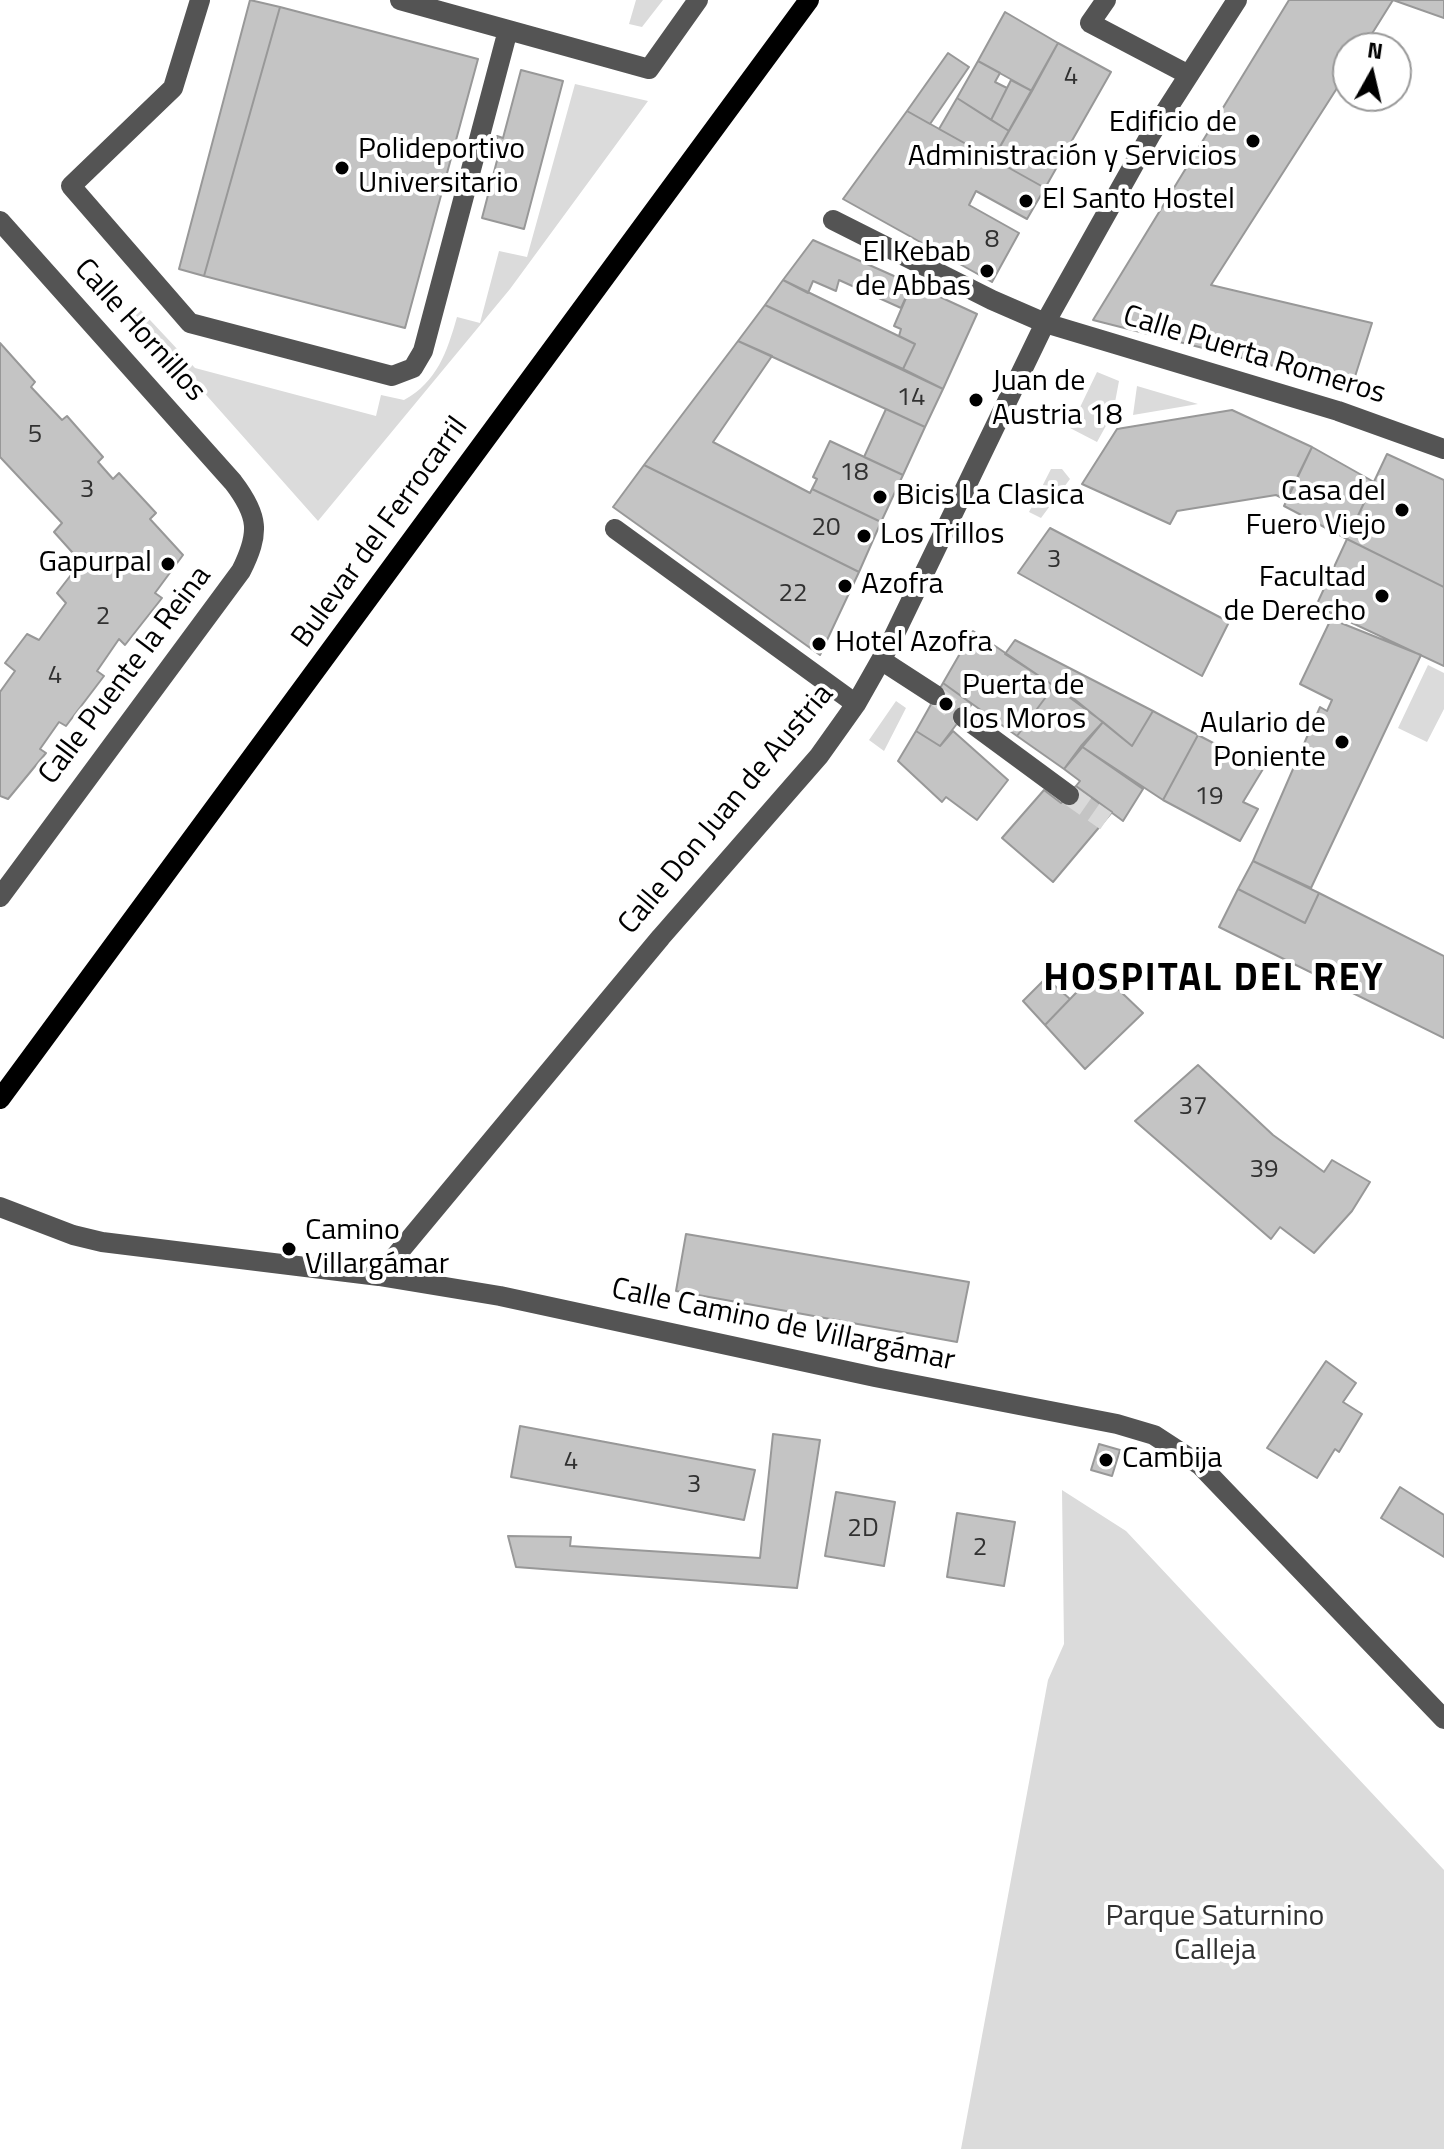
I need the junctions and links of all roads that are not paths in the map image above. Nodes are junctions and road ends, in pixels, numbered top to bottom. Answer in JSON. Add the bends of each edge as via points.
{"nodes":[{"id":1,"x":200,"y":0,"type":"edge"},
{"id":2,"x":400,"y":0,"type":"edge"},
{"id":3,"x":698,"y":0,"type":"edge"},
{"id":4,"x":809,"y":0,"type":"edge"},
{"id":5,"x":1106,"y":0,"type":"edge"},
{"id":6,"x":1237,"y":0,"type":"edge"},
{"id":7,"x":508,"y":30,"type":"junction"},
{"id":8,"x":1189,"y":75,"type":"junction"},
{"id":9,"x":833,"y":220,"type":"dead end"},
{"id":10,"x":0,"y":221,"type":"edge"},
{"id":11,"x":1045,"y":323,"type":"junction"},
{"id":12,"x":1444,"y":449,"type":"edge"},
{"id":13,"x":233,"y":482,"type":"joint"},
{"id":14,"x":615,"y":529,"type":"dead end"},
{"id":15,"x":881,"y":660,"type":"junction"},
{"id":16,"x":935,"y":695,"type":"tunnel mouth"},
{"id":17,"x":856,"y":704,"type":"junction"},
{"id":18,"x":963,"y":717,"type":"tunnel mouth"},
{"id":19,"x":1069,"y":795,"type":"tunnel mouth"},
{"id":20,"x":0,"y":897,"type":"edge"},
{"id":21,"x":0,"y":1099,"type":"edge"},
{"id":22,"x":0,"y":1207,"type":"edge"},
{"id":23,"x":379,"y":1276,"type":"junction"},
{"id":24,"x":1444,"y":1719,"type":"edge"}],
"edges":[{"from":1,"to":7,"type":"street","via":[[173,88],[71,186],[190,323],[392,376],[413,368],[423,351]]},
{"from":2,"to":7,"type":"street"},
{"from":3,"to":7,"type":"street","via":[[649,69]]},
{"from":4,"to":21,"type":"main road","name":"Bulevar del Ferrocarril"},
{"from":5,"to":8,"type":"street","via":[[1090,23]]},
{"from":6,"to":8,"type":"street","name":"Calle Don Juan de Austria"},
{"from":8,"to":11,"type":"street","name":"Calle Don Juan de Austria"},
{"from":9,"to":11,"type":"street","name":"Calle Puerta Romeros"},
{"from":10,"to":13,"type":"street","name":"Calle Hornillos"},
{"from":11,"to":12,"type":"street","name":"Calle Puerta Romeros","via":[[1338,411]]},
{"from":11,"to":15,"type":"street","name":"Calle Don Juan de Austria"},
{"from":13,"to":20,"type":"street","name":"Calle Puente la Reina","via":[[255,522],[254,545],[241,571]]},
{"from":14,"to":17,"type":"street"},
{"from":15,"to":16,"type":"street"},
{"from":15,"to":17,"type":"street","name":"Calle Don Juan de Austria"},
{"from":17,"to":23,"type":"street","name":"Calle Don Juan de Austria","via":[[819,756]]},
{"from":18,"to":19,"type":"street"},
{"from":22,"to":23,"type":"street","name":"Calle Camino de Villargámar","via":[[102,1242]]},
{"from":23,"to":24,"type":"street","name":"Calle Camino de Villargámar","via":[[515,1299],[1154,1435],[1206,1471]]}]}
